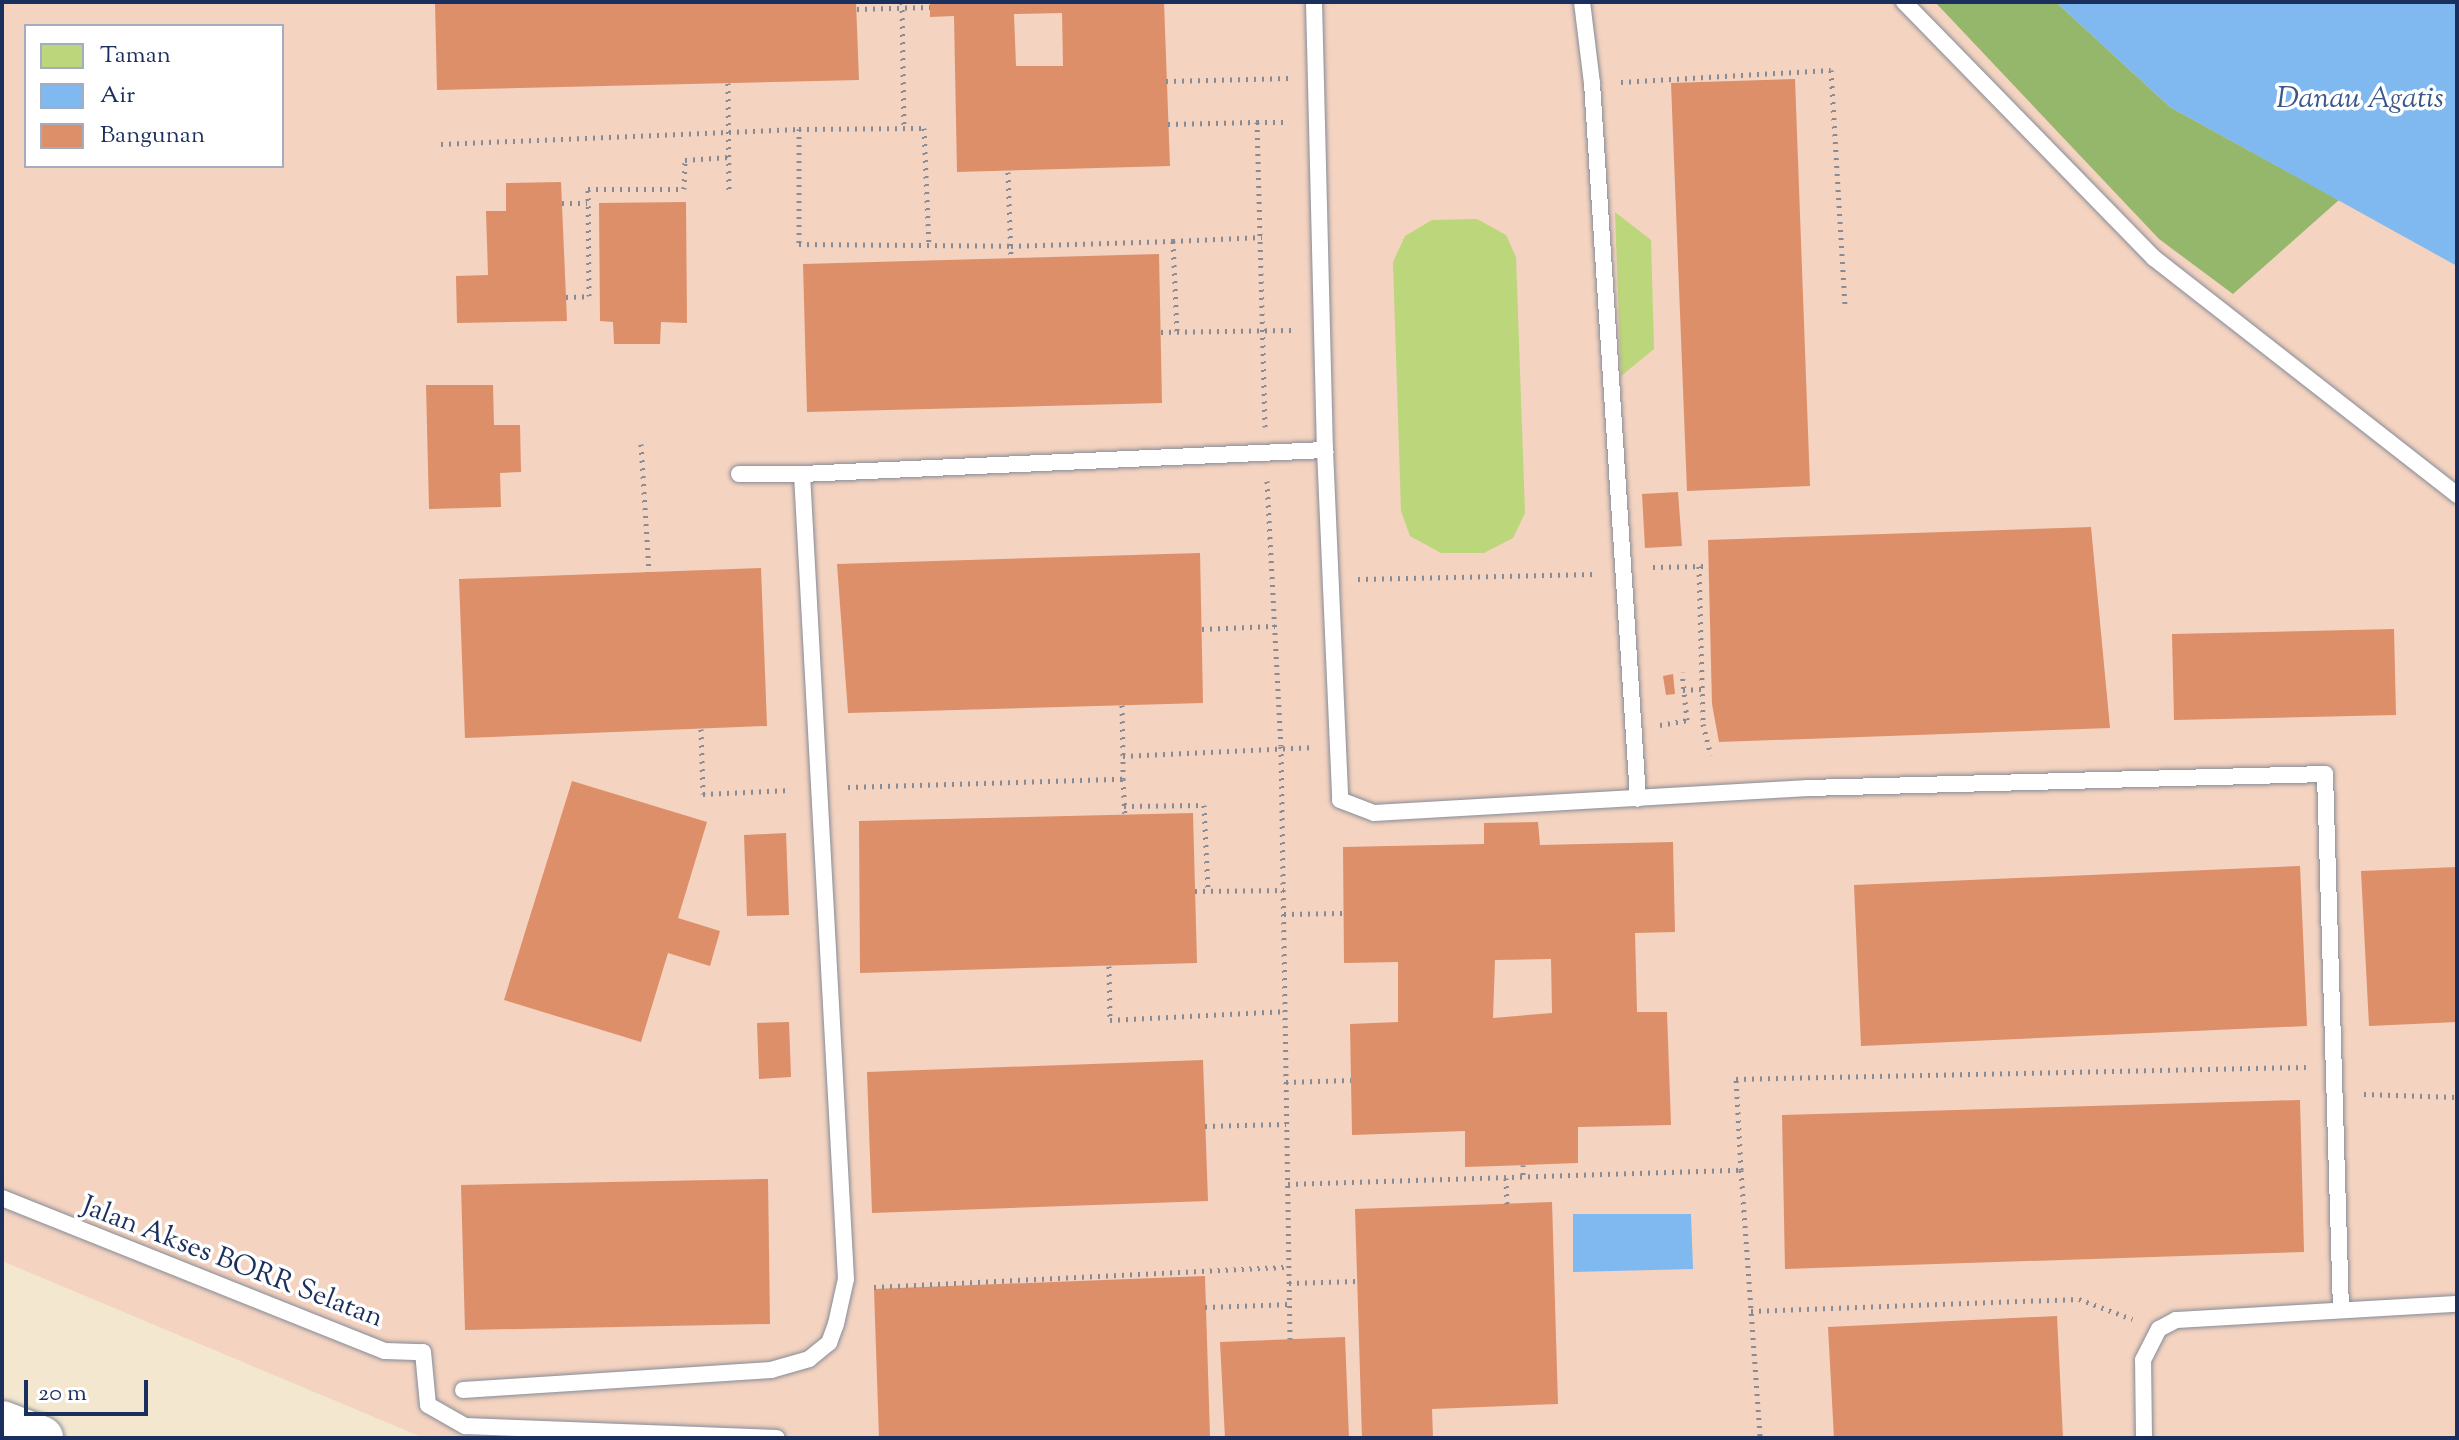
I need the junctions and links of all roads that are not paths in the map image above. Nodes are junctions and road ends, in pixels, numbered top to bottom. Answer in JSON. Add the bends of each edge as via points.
{"nodes":[{"id":1,"x":1314,"y":2,"type":"edge"},
{"id":2,"x":1582,"y":2,"type":"edge"},
{"id":3,"x":1904,"y":2,"type":"edge"},
{"id":4,"x":1325,"y":450,"type":"junction"},
{"id":5,"x":739,"y":474,"type":"dead end"},
{"id":6,"x":802,"y":474,"type":"junction"},
{"id":7,"x":2457,"y":495,"type":"edge"},
{"id":8,"x":1638,"y":799,"type":"junction"},
{"id":9,"x":2,"y":1198,"type":"edge"},
{"id":10,"x":2457,"y":1304,"type":"edge"},
{"id":11,"x":2341,"y":1309,"type":"junction"},
{"id":12,"x":463,"y":1390,"type":"dead end"},
{"id":13,"x":2,"y":1423,"type":"edge"},
{"id":14,"x":41,"y":1438,"type":"edge"},
{"id":15,"x":777,"y":1438,"type":"edge"},
{"id":16,"x":2144,"y":1438,"type":"edge"}],
"edges":[{"from":1,"to":4,"type":"lane"},
{"from":2,"to":8,"type":"lane","via":[[1630,570]]},
{"from":3,"to":7,"type":"lane","via":[[2154,258]]},
{"from":4,"to":6,"type":"lane"},
{"from":4,"to":8,"type":"lane","via":[[1340,800],[1374,813]]},
{"from":5,"to":6,"type":"lane"},
{"from":6,"to":12,"type":"lane","via":[[845,1288],[829,1343],[794,1365]]},
{"from":8,"to":11,"type":"lane","via":[[1808,788],[2325,774]]},
{"from":9,"to":15,"type":"lane","name":"Jalan Akses BORR Selatan","via":[[385,1351],[423,1352],[428,1405],[465,1426]]},
{"from":10,"to":11,"type":"lane"},
{"from":11,"to":16,"type":"lane","via":[[2176,1320],[2159,1329],[2143,1360]]},
{"from":13,"to":14,"type":"highway"}]}
